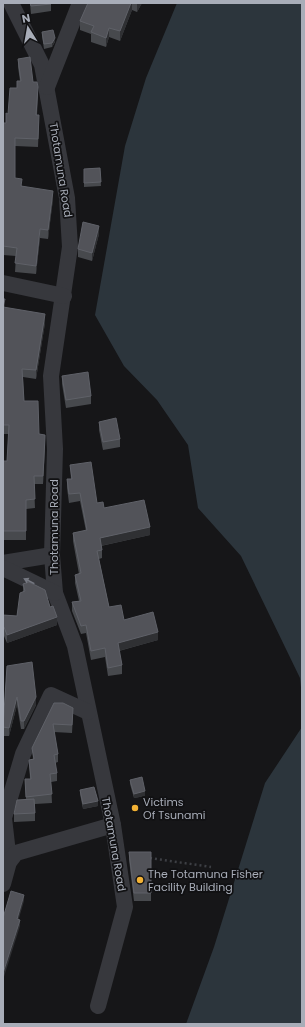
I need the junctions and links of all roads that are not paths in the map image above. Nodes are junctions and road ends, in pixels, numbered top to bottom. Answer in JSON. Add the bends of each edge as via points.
{"nodes":[{"id":1,"x":11,"y":3,"type":"edge"},
{"id":2,"x":80,"y":3,"type":"edge"},
{"id":3,"x":48,"y":87,"type":"junction"},
{"id":4,"x":3,"y":283,"type":"edge"},
{"id":5,"x":64,"y":296,"type":"junction"},
{"id":6,"x":52,"y":555,"type":"junction"},
{"id":7,"x":3,"y":563,"type":"edge"},
{"id":8,"x":3,"y":568,"type":"edge"},
{"id":9,"x":55,"y":593,"type":"junction"},
{"id":10,"x":88,"y":712,"type":"junction"},
{"id":11,"x":113,"y":825,"type":"junction"},
{"id":12,"x":9,"y":862,"type":"junction"},
{"id":13,"x":3,"y":884,"type":"edge"},
{"id":14,"x":98,"y":1006,"type":"dead end"}],
"edges":[{"from":1,"to":3,"type":"street","name":"Thotamuna Road","via":[[42,65]]},
{"from":2,"to":3,"type":"street"},
{"from":3,"to":5,"type":"street","name":"Thotamuna Road","via":[[67,198],[70,247]]},
{"from":4,"to":5,"type":"street"},
{"from":5,"to":6,"type":"street","name":"Thotamuna Road","via":[[51,376],[55,449]]},
{"from":6,"to":7,"type":"street"},
{"from":6,"to":9,"type":"street","name":"Thotamuna Road"},
{"from":9,"to":8,"type":"street","one_way":true},
{"from":9,"to":10,"type":"street","name":"Thotamuna Road","via":[[76,646]]},
{"from":10,"to":11,"type":"street","name":"Thotamuna Road"},
{"from":10,"to":12,"type":"street","via":[[51,695],[23,754],[4,818]]},
{"from":11,"to":12,"type":"street","via":[[16,853]]},
{"from":11,"to":14,"type":"street","name":"Thotamuna Road","via":[[125,907]]},
{"from":12,"to":13,"type":"street"}]}
